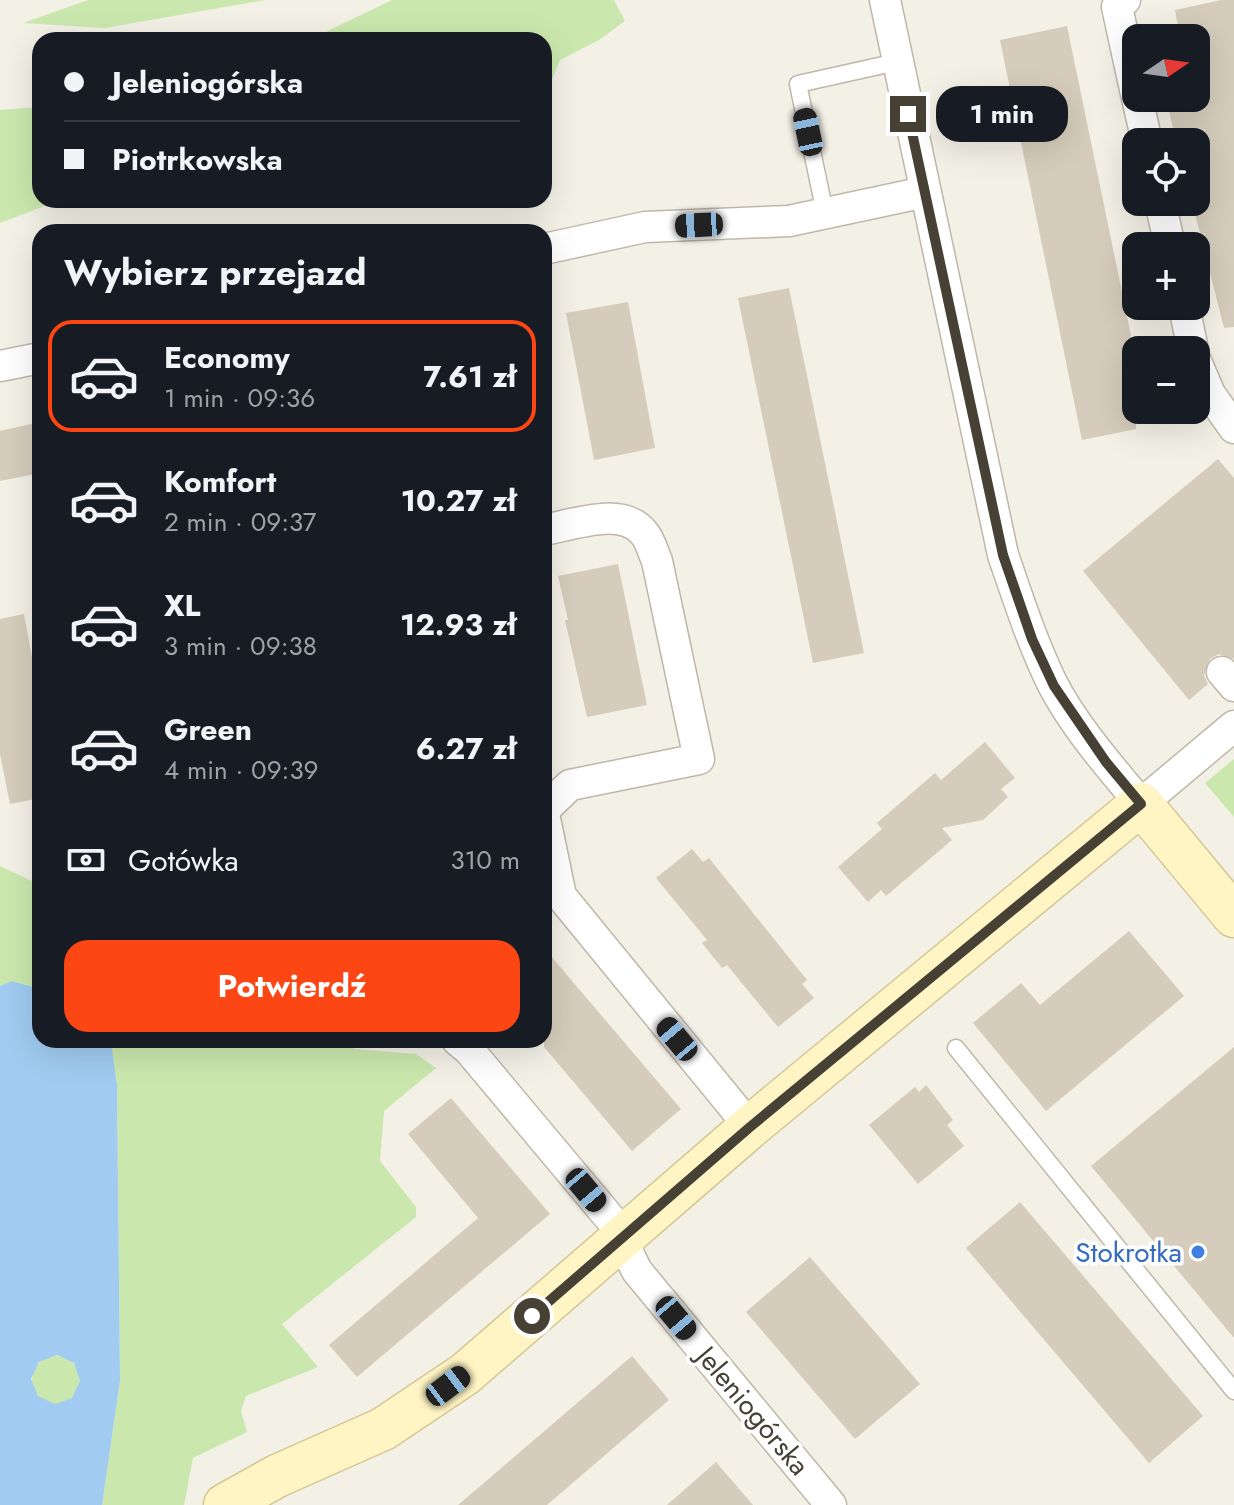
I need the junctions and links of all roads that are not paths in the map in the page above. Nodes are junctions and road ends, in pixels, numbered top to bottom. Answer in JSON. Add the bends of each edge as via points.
{"nodes":[{"id":1,"x":885,"y":0,"type":"edge"},
{"id":2,"x":1125,"y":0,"type":"edge"},
{"id":3,"x":1122,"y":30,"type":"edge"},
{"id":4,"x":897,"y":62,"type":"junction"},
{"id":5,"x":925,"y":192,"type":"junction"},
{"id":6,"x":825,"y":213,"type":"junction"},
{"id":7,"x":552,"y":247,"type":"edge"},
{"id":8,"x":32,"y":360,"type":"edge"},
{"id":9,"x":0,"y":366,"type":"edge"},
{"id":10,"x":1210,"y":394,"type":"edge"},
{"id":11,"x":1234,"y":428,"type":"edge"},
{"id":12,"x":552,"y":529,"type":"edge"},
{"id":13,"x":1234,"y":726,"type":"edge"},
{"id":14,"x":552,"y":804,"type":"edge"},
{"id":15,"x":1141,"y":804,"type":"junction"},
{"id":16,"x":552,"y":852,"type":"edge"},
{"id":17,"x":1234,"y":916,"type":"edge"},
{"id":18,"x":467,"y":1048,"type":"edge"},
{"id":19,"x":956,"y":1048,"type":"dead end"},
{"id":20,"x":750,"y":1127,"type":"junction"},
{"id":21,"x":621,"y":1239,"type":"junction"},
{"id":22,"x":1234,"y":1391,"type":"edge"},
{"id":23,"x":225,"y":1505,"type":"edge"},
{"id":24,"x":831,"y":1505,"type":"edge"}],
"edges":[{"from":1,"to":4,"type":"street"},
{"from":2,"to":3,"type":"street","via":[[1117,7]]},
{"from":4,"to":5,"type":"street"},
{"from":4,"to":6,"type":"lane","via":[[798,84]]},
{"from":5,"to":6,"type":"street"},
{"from":5,"to":15,"type":"street","via":[[1003,555],[1032,639],[1054,686]]},
{"from":6,"to":7,"type":"street","via":[[789,221],[645,227]]},
{"from":8,"to":9,"type":"street"},
{"from":10,"to":11,"type":"street"},
{"from":12,"to":14,"type":"street","via":[[605,519],[628,521],[644,532],[657,561],[699,759],[570,785]]},
{"from":13,"to":15,"type":"street"},
{"from":15,"to":17,"type":"street"},
{"from":15,"to":20,"type":"street"},
{"from":16,"to":20,"type":"street","via":[[561,896]]},
{"from":18,"to":21,"type":"street","name":"Jeleniogórska","via":[[606,1213]]},
{"from":19,"to":22,"type":"lane"},
{"from":20,"to":21,"type":"street"},
{"from":21,"to":23,"type":"street","via":[[432,1398],[383,1429]]},
{"from":21,"to":24,"type":"street","name":"Jeleniogórska","via":[[637,1271]]}]}
